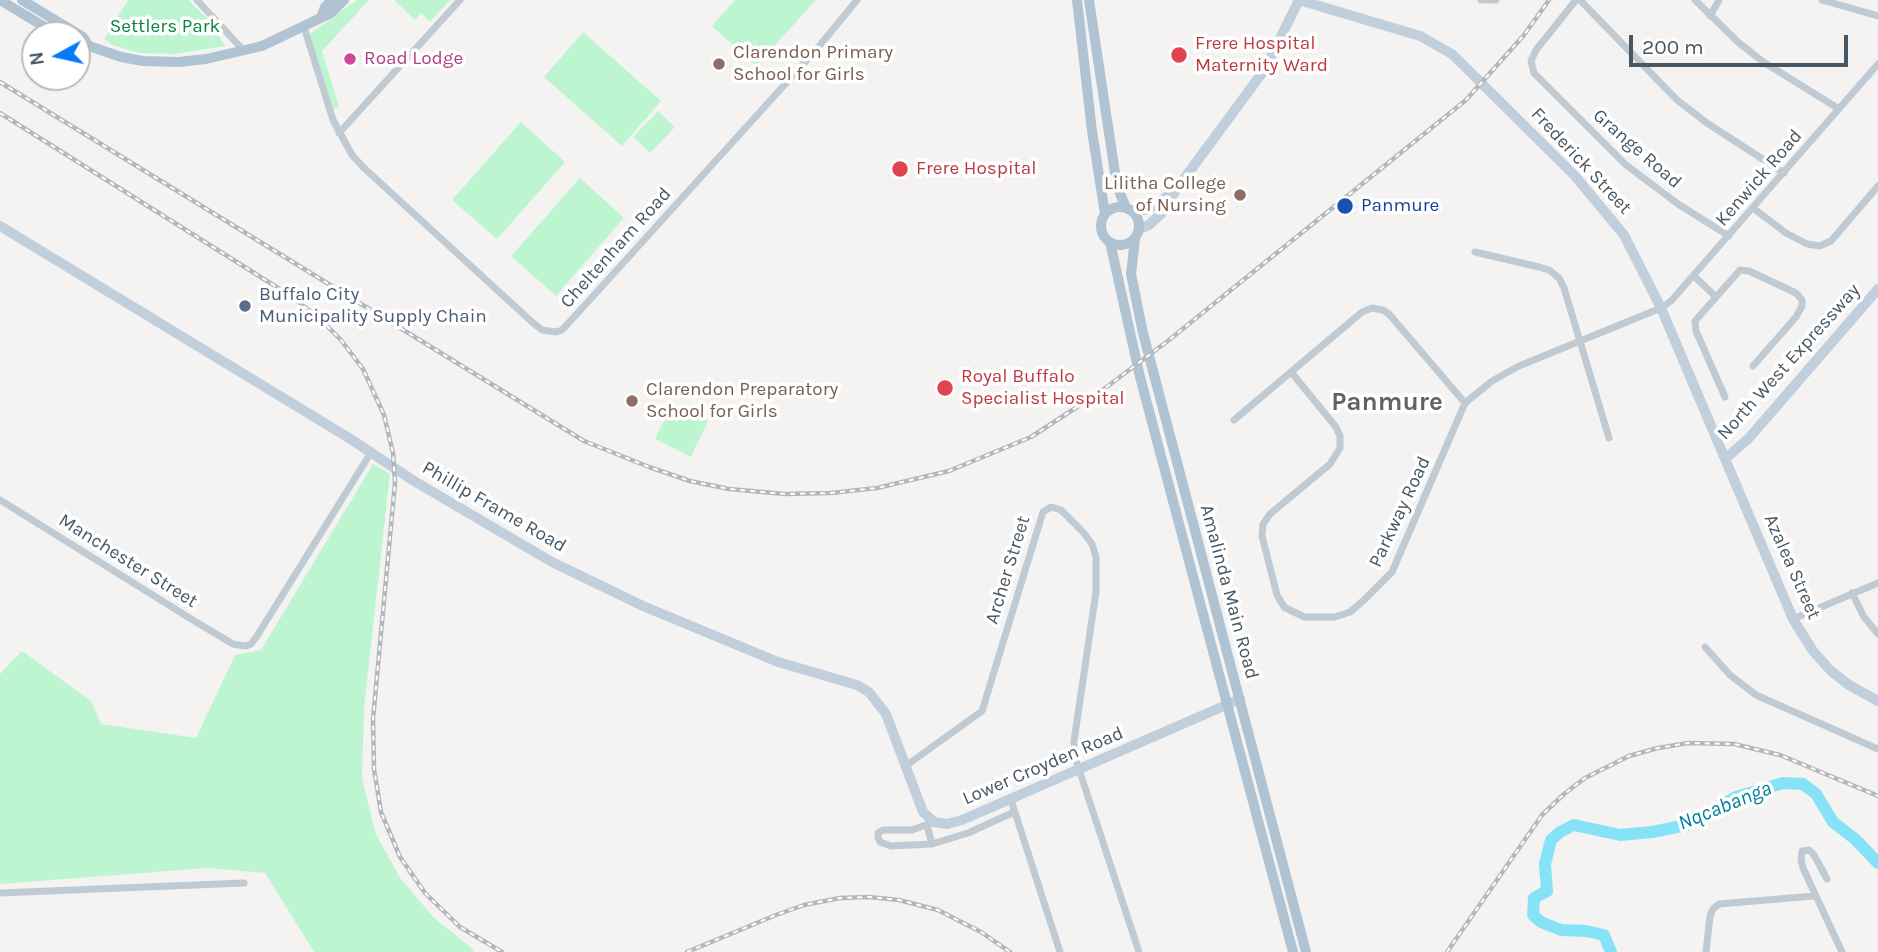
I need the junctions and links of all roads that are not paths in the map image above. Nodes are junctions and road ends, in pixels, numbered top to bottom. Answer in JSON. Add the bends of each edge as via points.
{"nodes":[{"id":1,"x":1,"y":0,"type":"edge"},
{"id":2,"x":22,"y":0,"type":"edge"},
{"id":3,"x":344,"y":0,"type":"edge"},
{"id":4,"x":460,"y":0,"type":"edge"},
{"id":5,"x":858,"y":0,"type":"edge"},
{"id":6,"x":1077,"y":0,"type":"edge"},
{"id":7,"x":1089,"y":0,"type":"edge"},
{"id":8,"x":1300,"y":0,"type":"edge"},
{"id":9,"x":1481,"y":0,"type":"edge"},
{"id":10,"x":1496,"y":0,"type":"edge"},
{"id":11,"x":1578,"y":0,"type":"edge"},
{"id":12,"x":1695,"y":0,"type":"edge"},
{"id":13,"x":1719,"y":0,"type":"edge"},
{"id":14,"x":1822,"y":0,"type":"edge"},
{"id":15,"x":199,"y":1,"type":"edge"},
{"id":16,"x":326,"y":7,"type":"edge"},
{"id":17,"x":1710,"y":16,"type":"junction"},
{"id":18,"x":1878,"y":16,"type":"edge"},
{"id":19,"x":35,"y":21,"type":"edge"},
{"id":20,"x":57,"y":21,"type":"edge"},
{"id":21,"x":304,"y":27,"type":"junction"},
{"id":22,"x":91,"y":48,"type":"edge"},
{"id":23,"x":245,"y":51,"type":"junction"},
{"id":24,"x":1878,"y":64,"type":"edge"},
{"id":25,"x":1839,"y":109,"type":"junction"},
{"id":26,"x":339,"y":133,"type":"junction"},
{"id":27,"x":1784,"y":173,"type":"junction"},
{"id":28,"x":1878,"y":186,"type":"edge"},
{"id":29,"x":1178,"y":187,"type":"junction"},
{"id":30,"x":1753,"y":208,"type":"junction"},
{"id":31,"x":1128,"y":209,"type":"junction"},
{"id":32,"x":1105,"y":214,"type":"junction"},
{"id":33,"x":0,"y":226,"type":"edge"},
{"id":34,"x":1137,"y":234,"type":"junction"},
{"id":35,"x":1729,"y":236,"type":"junction"},
{"id":36,"x":1110,"y":242,"type":"junction"},
{"id":37,"x":1475,"y":252,"type":"dead end"},
{"id":38,"x":1695,"y":277,"type":"junction"},
{"id":39,"x":1878,"y":289,"type":"edge"},
{"id":40,"x":1715,"y":296,"type":"junction"},
{"id":41,"x":1661,"y":308,"type":"junction"},
{"id":42,"x":1578,"y":341,"type":"junction"},
{"id":43,"x":1753,"y":366,"type":"dead end"},
{"id":44,"x":1291,"y":372,"type":"junction"},
{"id":45,"x":1725,"y":397,"type":"dead end"},
{"id":46,"x":1465,"y":403,"type":"junction"},
{"id":47,"x":1234,"y":420,"type":"dead end"},
{"id":48,"x":1609,"y":438,"type":"dead end"},
{"id":49,"x":373,"y":455,"type":"junction"},
{"id":50,"x":1725,"y":459,"type":"junction"},
{"id":51,"x":0,"y":500,"type":"edge"},
{"id":52,"x":1878,"y":583,"type":"edge"},
{"id":53,"x":1852,"y":593,"type":"junction"},
{"id":54,"x":1793,"y":619,"type":"junction"},
{"id":55,"x":1878,"y":634,"type":"edge"},
{"id":56,"x":1705,"y":647,"type":"dead end"},
{"id":57,"x":1240,"y":699,"type":"junction"},
{"id":58,"x":1878,"y":701,"type":"edge"},
{"id":59,"x":1226,"y":704,"type":"junction"},
{"id":60,"x":1878,"y":749,"type":"edge"},
{"id":61,"x":906,"y":765,"type":"junction"},
{"id":62,"x":1079,"y":770,"type":"junction"},
{"id":63,"x":1011,"y":800,"type":"junction"},
{"id":64,"x":1014,"y":812,"type":"junction"},
{"id":65,"x":930,"y":823,"type":"junction"},
{"id":66,"x":932,"y":844,"type":"junction"},
{"id":67,"x":1827,"y":879,"type":"dead end"},
{"id":68,"x":244,"y":883,"type":"dead end"},
{"id":69,"x":0,"y":893,"type":"edge"},
{"id":70,"x":1814,"y":895,"type":"junction"},
{"id":71,"x":1060,"y":952,"type":"edge"},
{"id":72,"x":1139,"y":952,"type":"edge"},
{"id":73,"x":1293,"y":952,"type":"edge"},
{"id":74,"x":1306,"y":952,"type":"edge"},
{"id":75,"x":1706,"y":952,"type":"edge"},
{"id":76,"x":1842,"y":952,"type":"edge"}],
"edges":[{"from":1,"to":19,"type":"main road"},
{"from":2,"to":20,"type":"main road"},
{"from":3,"to":16,"type":"main road"},
{"from":4,"to":26,"type":"street"},
{"from":5,"to":26,"type":"street","name":"Cheltenham Road","via":[[556,332],[542,330],[532,322],[449,246],[363,167]]},
{"from":6,"to":32,"type":"main road","name":"Amalinda Main Road"},
{"from":7,"to":31,"type":"main road","via":[[1117,187]]},
{"from":8,"to":29,"type":"street","via":[[1270,62]]},
{"from":8,"to":41,"type":"street","name":"Frederick Street","via":[[1420,36],[1452,54],[1615,222]]},
{"from":9,"to":10,"type":"street"},
{"from":11,"to":27,"type":"street","via":[[1677,100]]},
{"from":11,"to":35,"type":"street","name":"Grange Road","via":[[1536,50],[1531,61],[1534,73],[1626,164]]},
{"from":12,"to":17,"type":"street"},
{"from":13,"to":17,"type":"street"},
{"from":14,"to":18,"type":"street"},
{"from":15,"to":23,"type":"street"},
{"from":16,"to":21,"type":"main road"},
{"from":17,"to":25,"type":"street","via":[[1762,61]]},
{"from":21,"to":23,"type":"main road"},
{"from":21,"to":26,"type":"street","name":"Cheltenham Road"},
{"from":22,"to":23,"type":"main road","via":[[121,57],[165,62]]},
{"from":24,"to":25,"type":"street","name":"Kenwick Road"},
{"from":25,"to":27,"type":"street","name":"Kenwick Road"},
{"from":27,"to":30,"type":"street","name":"Kenwick Road"},
{"from":28,"to":30,"type":"street","via":[[1831,241],[1820,246],[1786,233]]},
{"from":29,"to":31,"type":"street","via":[[1154,206]]},
{"from":29,"to":34,"type":"street","via":[[1162,213]]},
{"from":30,"to":35,"type":"street","name":"Kenwick Road"},
{"from":31,"to":32,"type":"main road","via":[[1114,208]]},
{"from":31,"to":34,"type":"main road","via":[[1138,218]]},
{"from":32,"to":36,"type":"main road","name":"Amalinda Main Road","via":[[1101,226]]},
{"from":33,"to":49,"type":"street","name":"Phillip Frame Road"},
{"from":34,"to":36,"type":"main road","via":[[1120,245]]},
{"from":34,"to":57,"type":"main road","name":"Amalinda Main Road","via":[[1130,274],[1143,333]]},
{"from":35,"to":38,"type":"street","name":"Kenwick Road"},
{"from":36,"to":59,"type":"main road","name":"Amalinda Main Road","via":[[1130,340]]},
{"from":37,"to":42,"type":"street","via":[[1555,274],[1564,288]]},
{"from":38,"to":40,"type":"street"},
{"from":38,"to":41,"type":"street","name":"Kenwick Road"},
{"from":39,"to":50,"type":"street","name":"North West Expressway","via":[[1749,438]]},
{"from":40,"to":43,"type":"street","via":[[1735,273],[1744,270],[1802,300],[1796,317]]},
{"from":40,"to":45,"type":"street","via":[[1695,326]]},
{"from":41,"to":42,"type":"street","name":"Parkway Road"},
{"from":41,"to":50,"type":"street","name":"Frederick Street"},
{"from":42,"to":46,"type":"street","name":"Parkway Road","via":[[1504,374]]},
{"from":42,"to":48,"type":"street"},
{"from":44,"to":46,"type":"street","via":[[1362,312],[1377,308],[1389,314]]},
{"from":44,"to":46,"type":"street","name":"Parkway Road","via":[[1336,427],[1341,442],[1329,464],[1263,524],[1262,537],[1280,601],[1289,612],[1304,617],[1343,615],[1387,579]]},
{"from":44,"to":47,"type":"street"},
{"from":49,"to":51,"type":"street","name":"Manchester Street","via":[[257,636],[251,644],[241,646]]},
{"from":49,"to":61,"type":"street","name":"Phillip Frame Road","via":[[595,584],[778,662],[863,689],[886,714]]},
{"from":50,"to":54,"type":"street","name":"Azalea Street"},
{"from":52,"to":53,"type":"street"},
{"from":53,"to":54,"type":"street"},
{"from":53,"to":55,"type":"street"},
{"from":54,"to":58,"type":"street","name":"Azalea Street","via":[[1830,670]]},
{"from":56,"to":60,"type":"street","via":[[1756,695]]},
{"from":57,"to":59,"type":"street","name":"Lower Croyden Road"},
{"from":57,"to":74,"type":"main road","name":"Amalinda Main Road"},
{"from":59,"to":62,"type":"street","name":"Lower Croyden Road"},
{"from":59,"to":73,"type":"main road","name":"Amalinda Main Road"},
{"from":61,"to":62,"type":"street","name":"Archer Street","via":[[982,711],[1042,512],[1051,507],[1066,514],[1083,532],[1096,557],[1096,592],[1073,748]]},
{"from":61,"to":65,"type":"street","name":"Phillip Frame Road"},
{"from":62,"to":63,"type":"street","name":"Lower Croyden Road"},
{"from":62,"to":72,"type":"street"},
{"from":63,"to":64,"type":"street"},
{"from":63,"to":65,"type":"street","name":"Lower Croyden Road","via":[[955,822]]},
{"from":64,"to":66,"type":"street","name":"Lower Croyden Road"},
{"from":64,"to":71,"type":"street"},
{"from":65,"to":66,"type":"street"},
{"from":65,"to":66,"type":"street","name":"Lower Croyden Road","via":[[903,831],[883,830],[878,837],[891,846]]},
{"from":67,"to":70,"type":"street","via":[[1814,855],[1802,851]]},
{"from":68,"to":69,"type":"street"},
{"from":70,"to":75,"type":"street","via":[[1719,904],[1710,916]]},
{"from":70,"to":76,"type":"street"}]}
